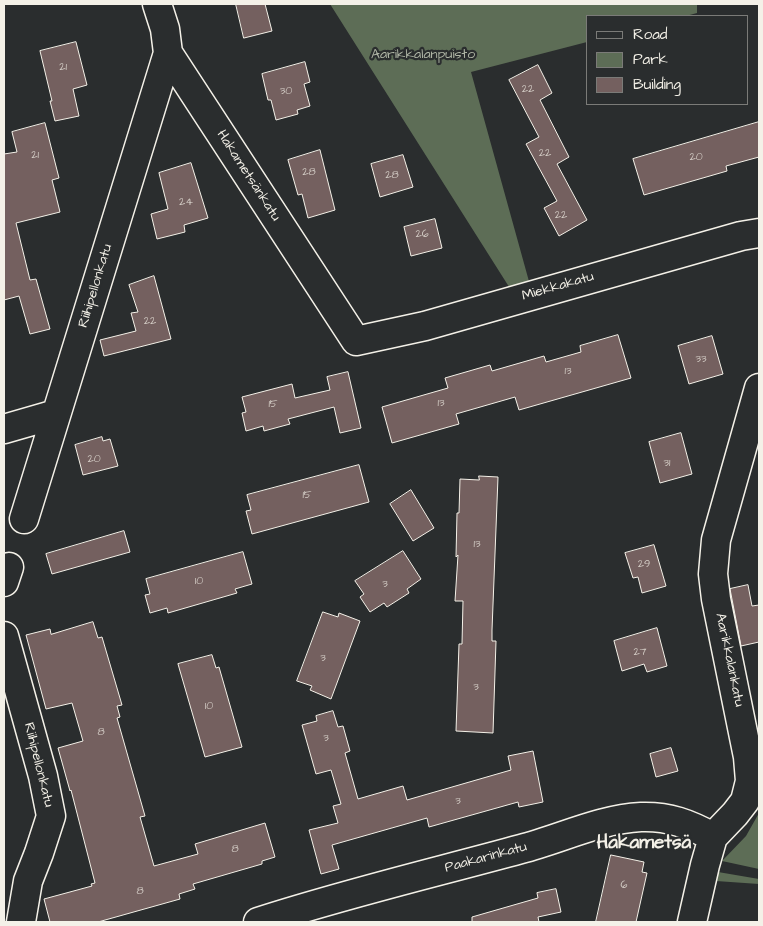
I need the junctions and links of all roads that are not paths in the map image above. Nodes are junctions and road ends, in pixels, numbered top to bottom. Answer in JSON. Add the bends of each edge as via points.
{"nodes":[{"id":1,"x":157,"y":4,"type":"edge"},
{"id":2,"x":168,"y":53,"type":"junction"},
{"id":3,"x":759,"y":233,"type":"edge"},
{"id":4,"x":356,"y":341,"type":"joint"},
{"id":5,"x":759,"y":388,"type":"edge"},
{"id":6,"x":56,"y":414,"type":"junction"},
{"id":7,"x":4,"y":429,"type":"edge"},
{"id":8,"x":24,"y":519,"type":"dead end"},
{"id":9,"x":4,"y":636,"type":"edge"},
{"id":10,"x":713,"y":837,"type":"junction"},
{"id":11,"x":21,"y":922,"type":"edge"},
{"id":12,"x":258,"y":922,"type":"edge"},
{"id":13,"x":692,"y":922,"type":"edge"}],
"edges":[{"from":1,"to":2,"type":"street","name":"Hakametsänkatu"},
{"from":2,"to":4,"type":"street","name":"Hakametsänkatu"},
{"from":2,"to":6,"type":"street","name":"Riihipellonkatu"},
{"from":3,"to":4,"type":"street","name":"Miekkakatu","via":[[425,326]]},
{"from":5,"to":10,"type":"street","name":"Aarikkalankatu","via":[[720,524],[713,574],[750,781],[745,801]]},
{"from":6,"to":7,"type":"street"},
{"from":6,"to":8,"type":"street","name":"Riihipellonkatu"},
{"from":9,"to":11,"type":"street","name":"Riihipellonkatu","via":[[44,776],[51,816],[28,881]]},
{"from":10,"to":12,"type":"street","name":"Paakarinkatu","via":[[667,818],[615,820]]},
{"from":10,"to":13,"type":"street","name":"Aarikkalankatu"}]}
